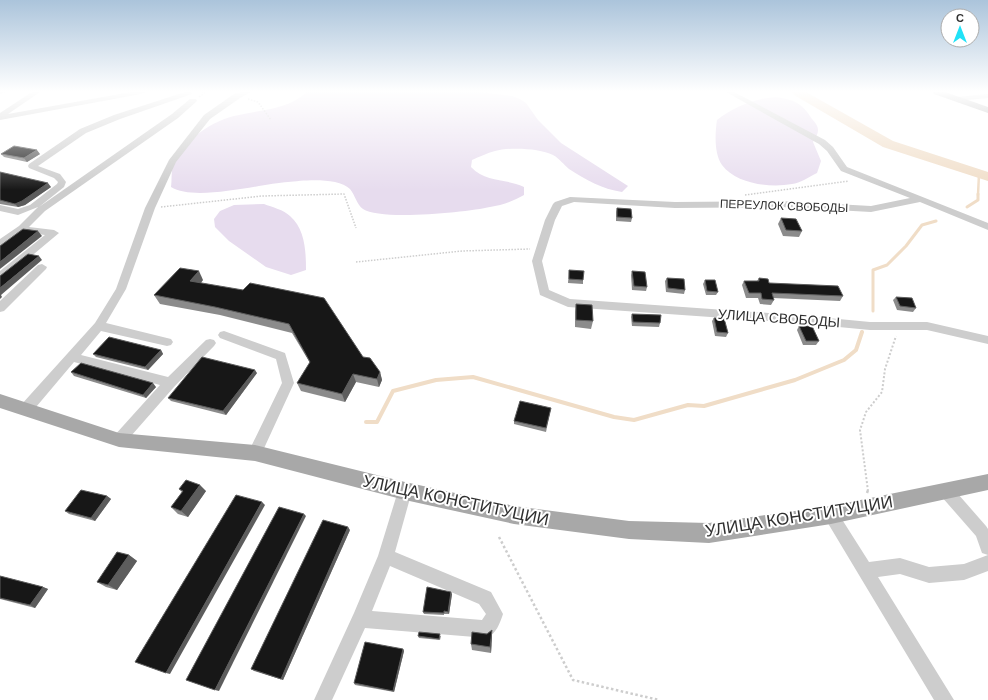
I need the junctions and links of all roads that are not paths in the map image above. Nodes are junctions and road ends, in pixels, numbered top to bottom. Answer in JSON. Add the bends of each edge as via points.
{"nodes":[{"id":1,"x":100,"y":125,"type":"edge"},
{"id":2,"x":162,"y":125,"type":"edge"},
{"id":3,"x":201,"y":125,"type":"edge"},
{"id":4,"x":790,"y":125,"type":"edge"},
{"id":5,"x":921,"y":199,"type":"junction"},
{"id":6,"x":0,"y":208,"type":"edge"},
{"id":7,"x":37,"y":208,"type":"junction"},
{"id":8,"x":988,"y":227,"type":"edge"},
{"id":9,"x":22,"y":228,"type":"junction"},
{"id":10,"x":0,"y":244,"type":"edge"},
{"id":11,"x":42,"y":267,"type":"dead end"},
{"id":12,"x":0,"y":276,"type":"edge"},
{"id":13,"x":568,"y":303,"type":"joint"},
{"id":14,"x":0,"y":308,"type":"edge"},
{"id":15,"x":99,"y":326,"type":"junction"},
{"id":16,"x":224,"y":334,"type":"dead end"},
{"id":17,"x":988,"y":340,"type":"edge"},
{"id":18,"x":167,"y":342,"type":"dead end"},
{"id":19,"x":210,"y":343,"type":"dead end"},
{"id":20,"x":72,"y":357,"type":"junction"},
{"id":21,"x":170,"y":383,"type":"junction"},
{"id":22,"x":0,"y":401,"type":"edge"},
{"id":23,"x":26,"y":409,"type":"junction"},
{"id":24,"x":119,"y":440,"type":"junction"},
{"id":25,"x":255,"y":453,"type":"junction"},
{"id":26,"x":988,"y":482,"type":"edge"},
{"id":27,"x":405,"y":491,"type":"junction"},
{"id":28,"x":946,"y":491,"type":"junction"},
{"id":29,"x":831,"y":515,"type":"junction"},
{"id":30,"x":988,"y":547,"type":"edge"},
{"id":31,"x":386,"y":556,"type":"junction"},
{"id":32,"x":988,"y":563,"type":"edge"},
{"id":33,"x":866,"y":570,"type":"junction"},
{"id":34,"x":360,"y":619,"type":"junction"},
{"id":35,"x":322,"y":700,"type":"edge"},
{"id":36,"x":945,"y":700,"type":"edge"}],
"edges":[{"from":1,"to":7,"type":"street","via":[[83,131],[32,166],[57,176],[62,182]]},
{"from":2,"to":7,"type":"street"},
{"from":3,"to":15,"type":"street","via":[[172,162],[150,208],[121,289]]},
{"from":4,"to":5,"type":"street","via":[[822,142],[844,169]]},
{"from":5,"to":8,"type":"street"},
{"from":5,"to":13,"type":"street","name":"ПЕРЕУЛОК СВОБОДЫ","via":[[871,209],[788,204],[675,205],[573,198],[558,204],[537,261],[544,292]]},
{"from":6,"to":7,"type":"street","via":[[18,212]]},
{"from":7,"to":9,"type":"street"},
{"from":9,"to":10,"type":"street"},
{"from":9,"to":12,"type":"street","via":[[54,233]]},
{"from":11,"to":14,"type":"street"},
{"from":13,"to":17,"type":"street","name":"УЛИЦА СВОБОДЫ","via":[[870,326],[926,326]]},
{"from":15,"to":18,"type":"street"},
{"from":15,"to":20,"type":"street"},
{"from":16,"to":25,"type":"street","via":[[281,356],[288,383]]},
{"from":19,"to":21,"type":"street"},
{"from":20,"to":21,"type":"street"},
{"from":20,"to":23,"type":"street"},
{"from":21,"to":24,"type":"street"},
{"from":22,"to":23,"type":"main road","name":"УЛИЦА КОНСТИТУЦИИ"},
{"from":23,"to":24,"type":"main road","name":"УЛИЦА КОНСТИТУЦИИ"},
{"from":24,"to":25,"type":"main road","name":"УЛИЦА КОНСТИТУЦИИ"},
{"from":25,"to":27,"type":"main road","name":"УЛИЦА КОНСТИТУЦИИ"},
{"from":26,"to":28,"type":"main road","name":"УЛИЦА КОНСТИТУЦИИ"},
{"from":27,"to":29,"type":"main road","name":"УЛИЦА КОНСТИТУЦИИ","via":[[514,515],[629,530],[709,533]]},
{"from":27,"to":31,"type":"street"},
{"from":28,"to":29,"type":"main road","name":"УЛИЦА КОНСТИТУЦИИ"},
{"from":28,"to":30,"type":"street","via":[[981,531]]},
{"from":29,"to":33,"type":"street"},
{"from":31,"to":34,"type":"street"},
{"from":31,"to":34,"type":"street","via":[[485,598],[494,614],[487,629]]},
{"from":32,"to":33,"type":"street","via":[[964,572],[929,575],[900,566]]},
{"from":33,"to":36,"type":"street"},
{"from":34,"to":35,"type":"street"}]}
